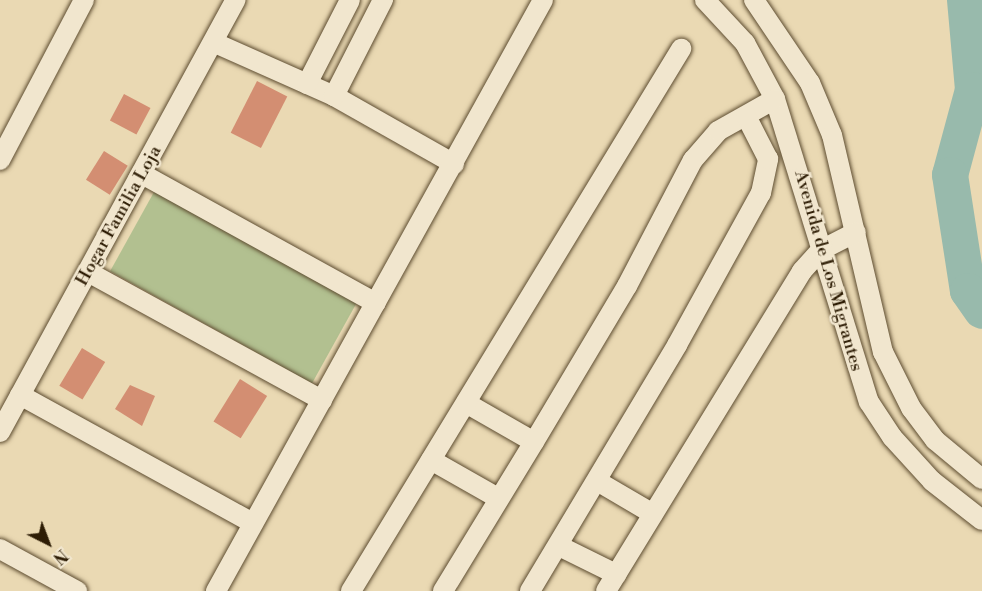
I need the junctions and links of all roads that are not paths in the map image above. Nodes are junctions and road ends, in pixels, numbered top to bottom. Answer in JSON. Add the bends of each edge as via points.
{"nodes":[{"id":1,"x":84,"y":0,"type":"edge"},
{"id":2,"x":236,"y":0,"type":"edge"},
{"id":3,"x":350,"y":0,"type":"edge"},
{"id":4,"x":383,"y":0,"type":"edge"},
{"id":5,"x":543,"y":0,"type":"edge"},
{"id":6,"x":705,"y":0,"type":"edge"},
{"id":7,"x":754,"y":0,"type":"edge"},
{"id":8,"x":215,"y":43,"type":"junction"},
{"id":9,"x":681,"y":49,"type":"dead end"},
{"id":10,"x":307,"y":84,"type":"junction"},
{"id":11,"x":334,"y":96,"type":"junction"},
{"id":12,"x":775,"y":99,"type":"junction"},
{"id":13,"x":746,"y":116,"type":"junction"},
{"id":14,"x":0,"y":160,"type":"edge"},
{"id":15,"x":454,"y":164,"type":"junction"},
{"id":16,"x":142,"y":174,"type":"junction"},
{"id":17,"x":856,"y":232,"type":"junction"},
{"id":18,"x":821,"y":250,"type":"junction"},
{"id":19,"x":88,"y":272,"type":"junction"},
{"id":20,"x":376,"y":303,"type":"junction"},
{"id":21,"x":20,"y":395,"type":"junction"},
{"id":22,"x":322,"y":400,"type":"junction"},
{"id":23,"x":466,"y":403,"type":"junction"},
{"id":24,"x":0,"y":432,"type":"edge"},
{"id":25,"x":534,"y":442,"type":"junction"},
{"id":26,"x":431,"y":460,"type":"junction"},
{"id":27,"x":982,"y":479,"type":"edge"},
{"id":28,"x":597,"y":480,"type":"junction"},
{"id":29,"x":498,"y":498,"type":"junction"},
{"id":30,"x":653,"y":514,"type":"junction"},
{"id":31,"x":982,"y":520,"type":"edge"},
{"id":32,"x":253,"y":523,"type":"junction"},
{"id":33,"x":559,"y":546,"type":"junction"},
{"id":34,"x":0,"y":549,"type":"edge"},
{"id":35,"x":611,"y":583,"type":"edge"},
{"id":36,"x":77,"y":591,"type":"edge"},
{"id":37,"x":216,"y":591,"type":"edge"},
{"id":38,"x":351,"y":591,"type":"edge"},
{"id":39,"x":444,"y":591,"type":"edge"},
{"id":40,"x":530,"y":591,"type":"edge"}],
"edges":[{"from":1,"to":14,"type":"street"},
{"from":2,"to":8,"type":"street","name":"Hogar Familia Loja"},
{"from":3,"to":10,"type":"street"},
{"from":4,"to":11,"type":"street"},
{"from":5,"to":15,"type":"street"},
{"from":6,"to":12,"type":"street","name":"Avenida de Los Migrantes","via":[[745,43]]},
{"from":7,"to":17,"type":"street","name":"Avenida de Los Migrantes","via":[[810,84],[832,135]]},
{"from":8,"to":10,"type":"street"},
{"from":8,"to":16,"type":"street","name":"Hogar Familia Loja"},
{"from":9,"to":23,"type":"street"},
{"from":10,"to":11,"type":"street"},
{"from":11,"to":15,"type":"street"},
{"from":12,"to":13,"type":"street"},
{"from":12,"to":18,"type":"street","name":"Avenida de Los Migrantes"},
{"from":13,"to":25,"type":"street","via":[[718,131],[693,160],[627,286]]},
{"from":13,"to":28,"type":"street","via":[[768,159],[761,193]]},
{"from":15,"to":20,"type":"street"},
{"from":16,"to":19,"type":"street","name":"Hogar Familia Loja"},
{"from":16,"to":20,"type":"street"},
{"from":17,"to":18,"type":"street"},
{"from":17,"to":27,"type":"street","name":"Avenida de Los Migrantes","via":[[883,352],[911,408],[935,440]]},
{"from":18,"to":30,"type":"street","via":[[802,271]]},
{"from":18,"to":31,"type":"street","name":"Avenida de Los Migrantes","via":[[869,402],[892,437],[932,481]]},
{"from":19,"to":21,"type":"street","name":"Hogar Familia Loja"},
{"from":19,"to":22,"type":"street"},
{"from":20,"to":22,"type":"street"},
{"from":21,"to":24,"type":"street","name":"Hogar Familia Loja"},
{"from":21,"to":32,"type":"street"},
{"from":22,"to":32,"type":"street"},
{"from":23,"to":25,"type":"street"},
{"from":23,"to":26,"type":"street"},
{"from":25,"to":29,"type":"street"},
{"from":26,"to":29,"type":"street"},
{"from":26,"to":38,"type":"street"},
{"from":28,"to":30,"type":"street"},
{"from":28,"to":33,"type":"street"},
{"from":29,"to":39,"type":"street"},
{"from":30,"to":35,"type":"street"},
{"from":32,"to":37,"type":"street"},
{"from":33,"to":35,"type":"street"},
{"from":33,"to":40,"type":"street"},
{"from":34,"to":36,"type":"street"}]}
